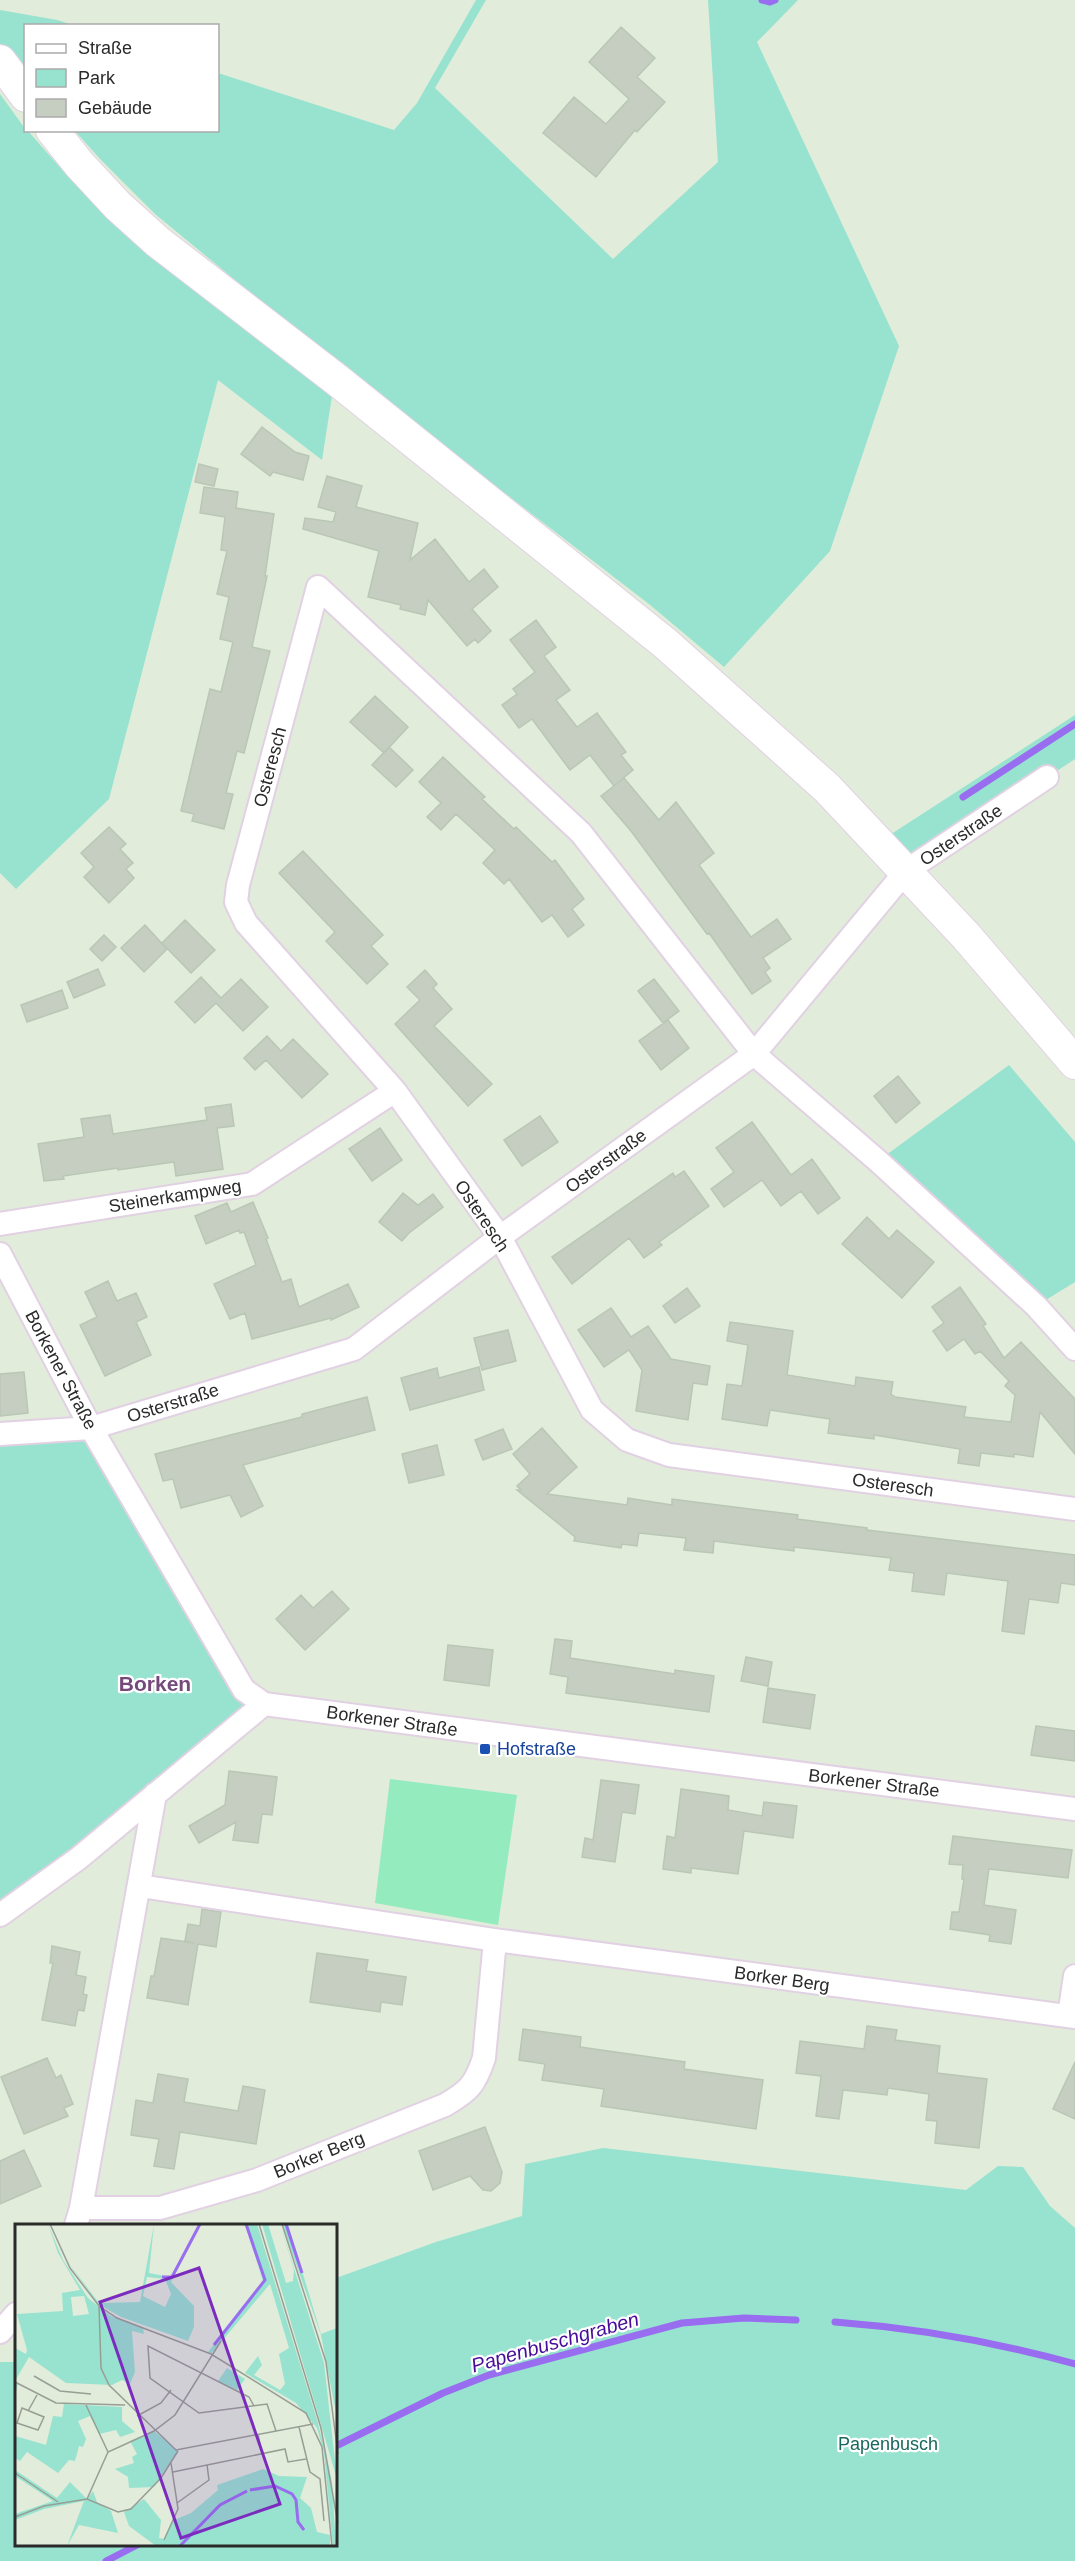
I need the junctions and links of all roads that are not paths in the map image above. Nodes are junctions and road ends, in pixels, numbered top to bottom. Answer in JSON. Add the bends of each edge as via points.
{"nodes":[{"id":1,"x":0,"y":61,"type":"edge"},
{"id":2,"x":24,"y":93,"type":"edge"},
{"id":3,"x":54,"y":132,"type":"edge"},
{"id":4,"x":1047,"y":777,"type":"dead end"},
{"id":5,"x":906,"y":871,"type":"junction"},
{"id":6,"x":754,"y":1054,"type":"junction"},
{"id":7,"x":1075,"y":1063,"type":"edge"},
{"id":8,"x":395,"y":1091,"type":"junction"},
{"id":9,"x":0,"y":1224,"type":"edge"},
{"id":10,"x":500,"y":1238,"type":"junction"},
{"id":11,"x":0,"y":1254,"type":"edge"},
{"id":12,"x":1075,"y":1349,"type":"edge"},
{"id":13,"x":91,"y":1428,"type":"junction"},
{"id":14,"x":0,"y":1434,"type":"edge"},
{"id":15,"x":1075,"y":1509,"type":"edge"},
{"id":16,"x":264,"y":1704,"type":"junction"},
{"id":17,"x":155,"y":1794,"type":"junction"},
{"id":18,"x":1075,"y":1809,"type":"edge"},
{"id":19,"x":140,"y":1886,"type":"junction"},
{"id":20,"x":0,"y":1916,"type":"edge"},
{"id":21,"x":495,"y":1940,"type":"junction"},
{"id":22,"x":1075,"y":1976,"type":"edge"},
{"id":23,"x":1072,"y":2017,"type":"edge"},
{"id":24,"x":79,"y":2216,"type":"edge"},
{"id":25,"x":15,"y":2315,"type":"edge"},
{"id":26,"x":0,"y":2332,"type":"edge"}],
"edges":[{"from":1,"to":2,"type":"street"},
{"from":3,"to":5,"type":"street","via":[[118,206],[158,242],[666,644],[827,788]]},
{"from":4,"to":5,"type":"street","name":"Osterstraße"},
{"from":5,"to":6,"type":"street","name":"Osterstraße"},
{"from":5,"to":7,"type":"street"},
{"from":6,"to":8,"type":"street","name":"Osteresch","via":[[581,833],[318,587],[236,902],[246,923]]},
{"from":6,"to":10,"type":"street","name":"Osterstraße"},
{"from":6,"to":12,"type":"street","name":"Osteresch","via":[[887,1169],[1036,1306]]},
{"from":8,"to":9,"type":"street","name":"Steinerkampweg","via":[[252,1184]]},
{"from":8,"to":10,"type":"street","name":"Osteresch"},
{"from":10,"to":13,"type":"street","name":"Osterstraße","via":[[354,1349]]},
{"from":10,"to":15,"type":"street","name":"Osteresch","via":[[592,1410],[627,1440],[669,1455]]},
{"from":11,"to":13,"type":"street","name":"Borkener Straße"},
{"from":13,"to":14,"type":"street"},
{"from":13,"to":16,"type":"street","name":"Borkener Straße","via":[[244,1690]]},
{"from":16,"to":17,"type":"street"},
{"from":16,"to":18,"type":"street","name":"Borkener Straße"},
{"from":17,"to":19,"type":"street","name":"Borker Berg"},
{"from":17,"to":20,"type":"street","via":[[79,1858]]},
{"from":19,"to":21,"type":"street","name":"Borker Berg"},
{"from":19,"to":24,"type":"street","name":"Borker Berg"},
{"from":21,"to":23,"type":"street","name":"Borker Berg"},
{"from":21,"to":24,"type":"street","name":"Borker Berg","via":[[484,2058],[468,2091],[445,2105],[256,2180],[160,2208]]},
{"from":22,"to":23,"type":"street","name":"Borker Berg"},
{"from":25,"to":26,"type":"street"}]}
